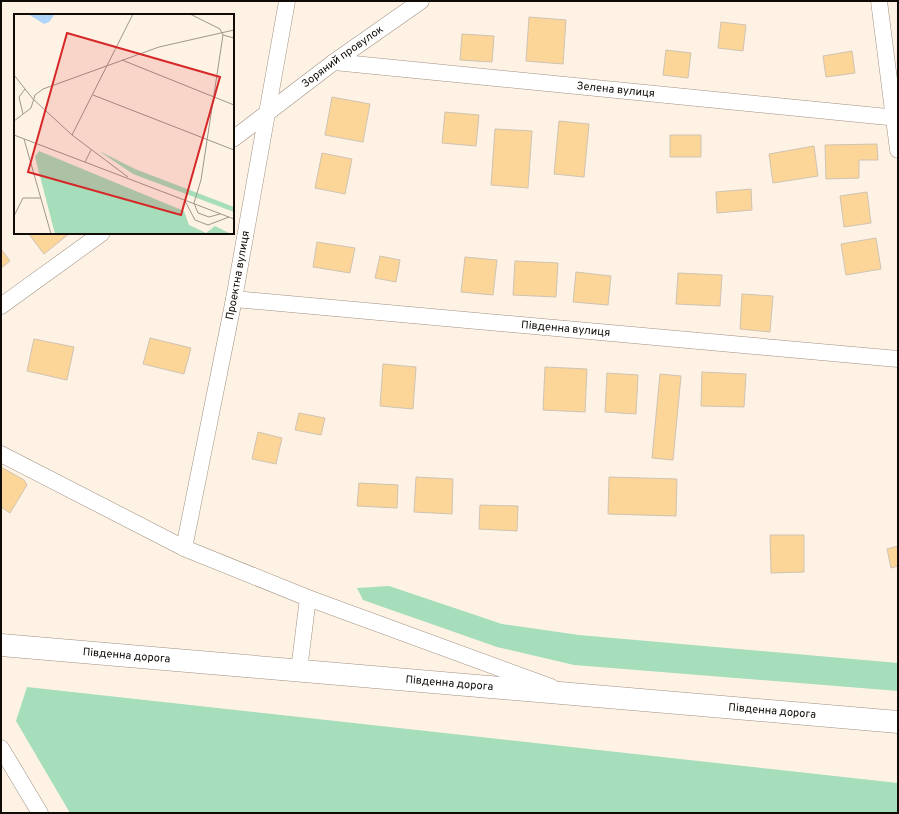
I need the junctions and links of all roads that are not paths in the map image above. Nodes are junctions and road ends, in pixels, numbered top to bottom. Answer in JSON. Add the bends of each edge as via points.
{"nodes":[{"id":1,"x":287,"y":1,"type":"edge"},
{"id":2,"x":421,"y":1,"type":"edge"},
{"id":3,"x":879,"y":1,"type":"edge"},
{"id":4,"x":334,"y":62,"type":"junction"},
{"id":5,"x":266,"y":115,"type":"junction"},
{"id":6,"x":896,"y":117,"type":"edge"},
{"id":7,"x":234,"y":138,"type":"edge"},
{"id":8,"x":898,"y":150,"type":"edge"},
{"id":9,"x":101,"y":234,"type":"edge"},
{"id":10,"x":234,"y":299,"type":"junction"},
{"id":11,"x":1,"y":306,"type":"edge"},
{"id":12,"x":898,"y":359,"type":"edge"},
{"id":13,"x":1,"y":454,"type":"edge"},
{"id":14,"x":184,"y":548,"type":"junction"},
{"id":15,"x":308,"y":598,"type":"junction"},
{"id":16,"x":1,"y":645,"type":"edge"},
{"id":17,"x":298,"y":670,"type":"junction"},
{"id":18,"x":568,"y":693,"type":"junction"},
{"id":19,"x":898,"y":722,"type":"edge"},
{"id":20,"x":1,"y":748,"type":"edge"},
{"id":21,"x":40,"y":813,"type":"edge"}],
"edges":[{"from":1,"to":5,"type":"street","name":"Проектна вулиця"},
{"from":2,"to":4,"type":"street","name":"Зоряний провулок"},
{"from":3,"to":6,"type":"street"},
{"from":4,"to":5,"type":"street","name":"Зоряний провулок"},
{"from":4,"to":6,"type":"street","name":"Зелена вулиця"},
{"from":5,"to":7,"type":"street","name":"Зоряний провулок"},
{"from":5,"to":10,"type":"street","name":"Проектна вулиця"},
{"from":6,"to":8,"type":"street"},
{"from":9,"to":11,"type":"street"},
{"from":10,"to":12,"type":"street","name":"Південна вулиця"},
{"from":10,"to":14,"type":"street","name":"Проектна вулиця"},
{"from":13,"to":14,"type":"street"},
{"from":14,"to":15,"type":"street"},
{"from":15,"to":17,"type":"street"},
{"from":15,"to":18,"type":"street"},
{"from":16,"to":17,"type":"highway","name":"Південна дорога"},
{"from":17,"to":18,"type":"highway","name":"Південна дорога"},
{"from":18,"to":19,"type":"highway","name":"Південна дорога"},
{"from":20,"to":21,"type":"street"}]}
